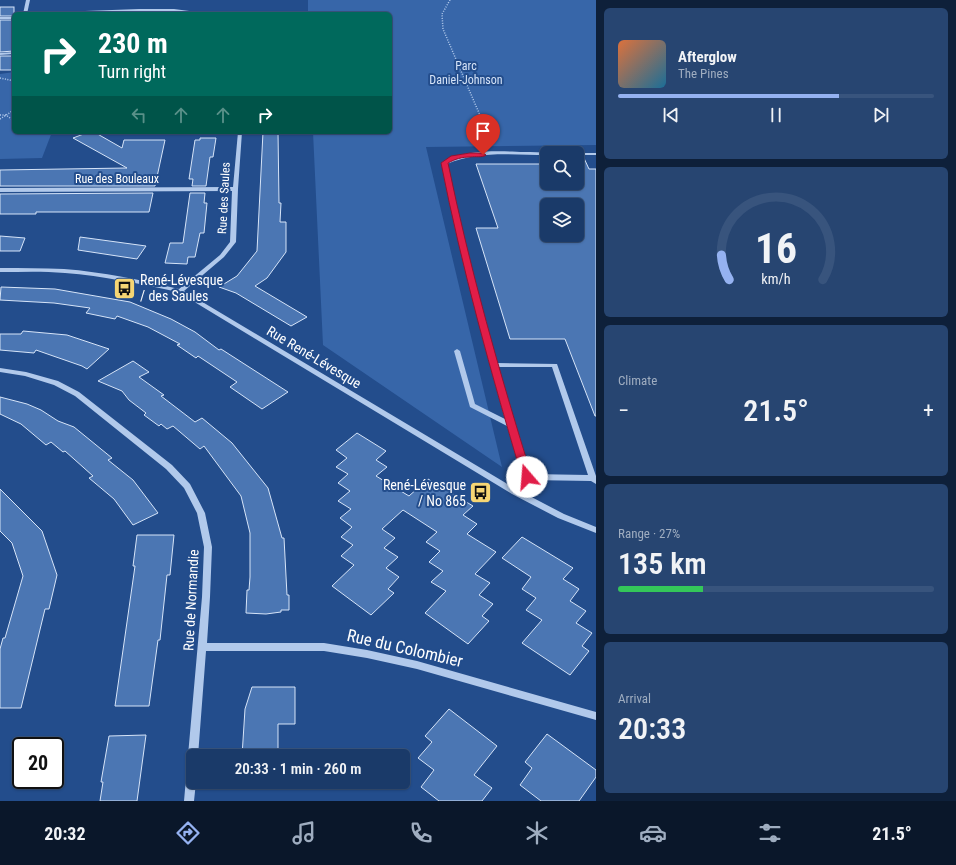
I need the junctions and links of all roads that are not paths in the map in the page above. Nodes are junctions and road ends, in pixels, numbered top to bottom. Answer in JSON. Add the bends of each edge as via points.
{"nodes":[{"id":1,"x":28,"y":0,"type":"edge"},
{"id":2,"x":25,"y":12,"type":"edge"},
{"id":3,"x":95,"y":12,"type":"edge"},
{"id":4,"x":192,"y":12,"type":"edge"},
{"id":5,"x":0,"y":18,"type":"edge"},
{"id":6,"x":12,"y":18,"type":"edge"},
{"id":7,"x":12,"y":53,"type":"edge"},
{"id":8,"x":0,"y":54,"type":"edge"},
{"id":9,"x":240,"y":134,"type":"edge"},
{"id":10,"x":540,"y":154,"type":"edge"},
{"id":11,"x":584,"y":154,"type":"edge"},
{"id":12,"x":596,"y":154,"type":"edge"},
{"id":13,"x":235,"y":189,"type":"junction"},
{"id":14,"x":0,"y":190,"type":"edge"},
{"id":15,"x":0,"y":270,"type":"edge"},
{"id":16,"x":180,"y":291,"type":"junction"},
{"id":17,"x":456,"y":351,"type":"dead end"},
{"id":18,"x":493,"y":365,"type":"junction"},
{"id":19,"x":0,"y":370,"type":"edge"},
{"id":20,"x":510,"y":424,"type":"junction"},
{"id":21,"x":527,"y":477,"type":"junction"},
{"id":22,"x":595,"y":479,"type":"edge"},
{"id":23,"x":515,"y":492,"type":"junction"},
{"id":24,"x":596,"y":530,"type":"edge"},
{"id":25,"x":201,"y":647,"type":"junction"},
{"id":26,"x":596,"y":716,"type":"edge"},
{"id":27,"x":189,"y":801,"type":"edge"}],
"edges":[{"from":1,"to":2,"type":"street"},
{"from":3,"to":4,"type":"street","via":[[136,9]]},
{"from":5,"to":6,"type":"street"},
{"from":7,"to":8,"type":"street"},
{"from":9,"to":13,"type":"street","name":"Rue des Saules"},
{"from":10,"to":18,"type":"street","via":[[470,155],[453,158],[444,163]]},
{"from":11,"to":12,"type":"street"},
{"from":13,"to":14,"type":"street","name":"Rue des Bouleaux"},
{"from":13,"to":16,"type":"street","name":"Rue des Saules","via":[[233,242],[222,256]]},
{"from":15,"to":16,"type":"street","name":"Rue René-Lévesque","via":[[76,273],[123,279]]},
{"from":16,"to":23,"type":"street","name":"Rue René-Lévesque"},
{"from":17,"to":20,"type":"street","via":[[472,406]]},
{"from":18,"to":20,"type":"street"},
{"from":18,"to":22,"type":"street","via":[[555,365]]},
{"from":19,"to":25,"type":"street","name":"Rue de Normandie","via":[[56,383],[76,394],[169,467],[187,486],[201,513],[208,547]]},
{"from":20,"to":21,"type":"street"},
{"from":21,"to":22,"type":"street"},
{"from":21,"to":23,"type":"street"},
{"from":23,"to":24,"type":"street","name":"Rue René-Lévesque","via":[[561,516]]},
{"from":25,"to":26,"type":"street","name":"Rue du Colombier","via":[[324,647],[367,654],[417,665]]},
{"from":25,"to":27,"type":"street","name":"Rue de Normandie"}]}
